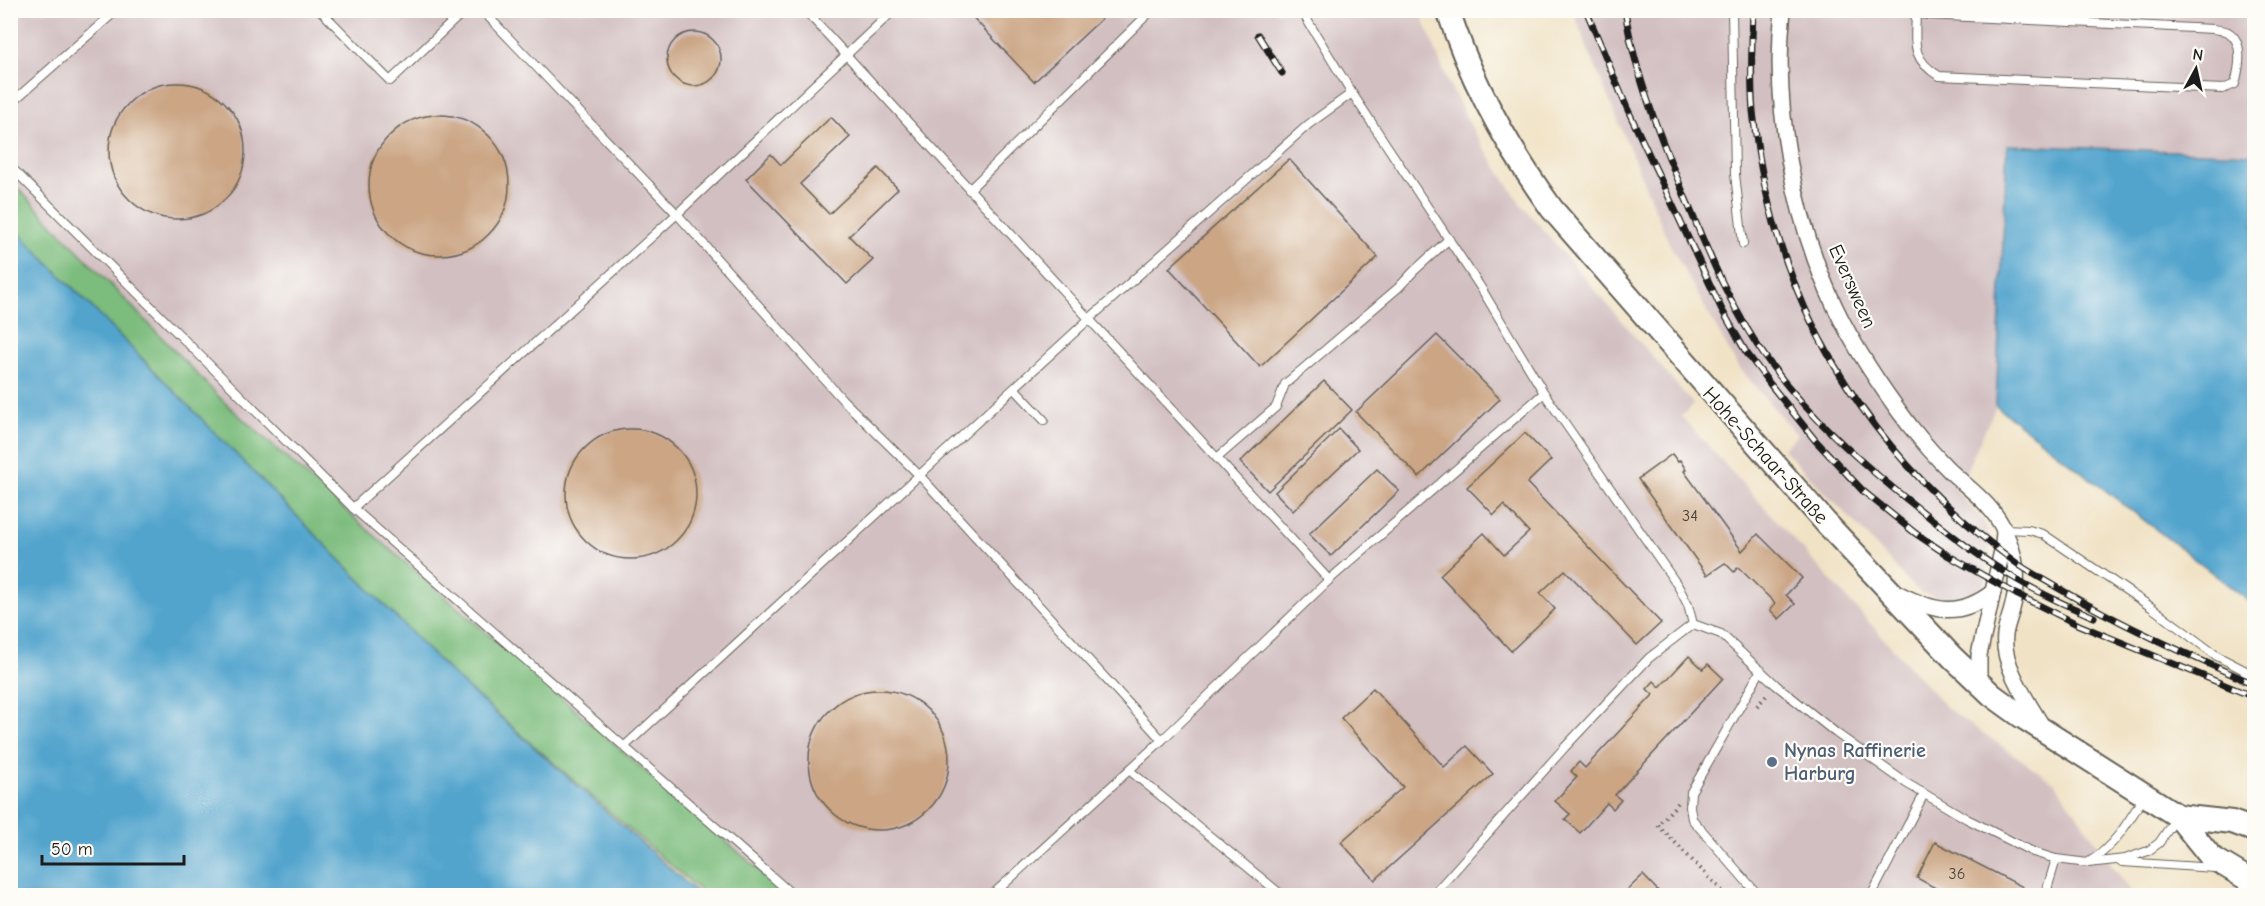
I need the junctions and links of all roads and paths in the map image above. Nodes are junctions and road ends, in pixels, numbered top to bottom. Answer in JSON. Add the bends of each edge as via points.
{"nodes":[{"id":1,"x":117,"y":10,"type":"edge"},
{"id":2,"x":320,"y":10,"type":"edge"},
{"id":3,"x":465,"y":10,"type":"edge"},
{"id":4,"x":482,"y":10,"type":"edge"},
{"id":5,"x":805,"y":10,"type":"edge"},
{"id":6,"x":894,"y":10,"type":"edge"},
{"id":7,"x":1152,"y":10,"type":"edge"},
{"id":8,"x":1301,"y":10,"type":"edge"},
{"id":9,"x":1448,"y":10,"type":"edge"},
{"id":10,"x":1732,"y":10,"type":"edge"},
{"id":11,"x":1783,"y":10,"type":"edge"},
{"id":12,"x":1894,"y":10,"type":"edge"},
{"id":13,"x":1916,"y":14,"type":"junction"},
{"id":14,"x":846,"y":55,"type":"junction"},
{"id":15,"x":1352,"y":93,"type":"junction"},
{"id":16,"x":10,"y":104,"type":"edge"},
{"id":17,"x":10,"y":166,"type":"edge"},
{"id":18,"x":969,"y":190,"type":"junction"},
{"id":19,"x":677,"y":214,"type":"junction"},
{"id":20,"x":1449,"y":240,"type":"junction"},
{"id":21,"x":1743,"y":244,"type":"dead end"},
{"id":22,"x":1088,"y":320,"type":"junction"},
{"id":23,"x":1015,"y":389,"type":"junction"},
{"id":24,"x":1544,"y":393,"type":"junction"},
{"id":25,"x":1044,"y":420,"type":"dead end"},
{"id":26,"x":1217,"y":458,"type":"junction"},
{"id":27,"x":920,"y":476,"type":"junction"},
{"id":28,"x":353,"y":508,"type":"junction"},
{"id":29,"x":2004,"y":529,"type":"junction"},
{"id":30,"x":1329,"y":580,"type":"junction"},
{"id":31,"x":1886,"y":587,"type":"junction"},
{"id":32,"x":1993,"y":592,"type":"junction"},
{"id":33,"x":1692,"y":624,"type":"junction"},
{"id":34,"x":2004,"y":636,"type":"junction"},
{"id":35,"x":1979,"y":655,"type":"junction"},
{"id":36,"x":1952,"y":657,"type":"junction"},
{"id":37,"x":1761,"y":670,"type":"junction"},
{"id":38,"x":2243,"y":679,"type":"dead end"},
{"id":39,"x":1985,"y":688,"type":"junction"},
{"id":40,"x":2044,"y":731,"type":"junction"},
{"id":41,"x":1162,"y":740,"type":"junction"},
{"id":42,"x":626,"y":745,"type":"junction"},
{"id":43,"x":1129,"y":771,"type":"junction"},
{"id":44,"x":1924,"y":794,"type":"junction"},
{"id":45,"x":2144,"y":796,"type":"junction"},
{"id":46,"x":2178,"y":816,"type":"junction"},
{"id":47,"x":2254,"y":830,"type":"edge"},
{"id":48,"x":2056,"y":859,"type":"junction"},
{"id":49,"x":2108,"y":861,"type":"junction"},
{"id":50,"x":2088,"y":863,"type":"junction"},
{"id":51,"x":2229,"y":868,"type":"junction"},
{"id":52,"x":2254,"y":883,"type":"edge"},
{"id":53,"x":794,"y":896,"type":"edge"},
{"id":54,"x":991,"y":896,"type":"edge"},
{"id":55,"x":1283,"y":896,"type":"edge"},
{"id":56,"x":1432,"y":896,"type":"edge"},
{"id":57,"x":1759,"y":896,"type":"edge"},
{"id":58,"x":1871,"y":896,"type":"edge"},
{"id":59,"x":2045,"y":896,"type":"edge"}],
"edges":[{"from":1,"to":16,"type":"lane"},
{"from":2,"to":3,"type":"lane","via":[[390,81]]},
{"from":4,"to":19,"type":"lane"},
{"from":5,"to":14,"type":"lane"},
{"from":6,"to":14,"type":"lane"},
{"from":7,"to":18,"type":"lane"},
{"from":8,"to":15,"type":"lane"},
{"from":9,"to":31,"type":"main road","name":"Hohe-Schaar-Straße","via":[[1479,88],[1552,209],[1732,418]]},
{"from":10,"to":21,"type":"lane","via":[[1735,174]]},
{"from":11,"to":29,"type":"street","name":"Eversween","via":[[1781,80],[1795,187],[1835,306],[1866,364],[1911,428],[1983,501]]},
{"from":12,"to":13,"type":"lane"},
{"from":13,"to":13,"type":"lane","via":[[2213,29],[2228,32],[2235,39],[2238,72],[2235,84],[2223,89],[1939,76],[1918,58]]},
{"from":14,"to":18,"type":"lane"},
{"from":14,"to":19,"type":"lane"},
{"from":15,"to":20,"type":"lane"},
{"from":15,"to":22,"type":"lane","via":[[1310,124]]},
{"from":17,"to":28,"type":"lane"},
{"from":18,"to":22,"type":"lane"},
{"from":19,"to":27,"type":"lane","via":[[842,399]]},
{"from":19,"to":28,"type":"lane"},
{"from":20,"to":24,"type":"lane"},
{"from":20,"to":26,"type":"lane","via":[[1285,384],[1276,406]]},
{"from":22,"to":23,"type":"lane"},
{"from":22,"to":26,"type":"lane"},
{"from":23,"to":25,"type":"lane"},
{"from":23,"to":27,"type":"lane"},
{"from":24,"to":30,"type":"lane"},
{"from":24,"to":33,"type":"lane","via":[[1678,586]]},
{"from":26,"to":30,"type":"lane"},
{"from":27,"to":41,"type":"lane"},
{"from":27,"to":42,"type":"lane"},
{"from":28,"to":42,"type":"lane"},
{"from":29,"to":32,"type":"street"},
{"from":29,"to":34,"type":"street","name":"Eversween","via":[[2017,564],[2017,580]]},
{"from":29,"to":38,"type":"lane","via":[[2043,534],[2064,547],[2217,656],[2246,671]]},
{"from":30,"to":41,"type":"lane"},
{"from":31,"to":32,"type":"street","via":[[1919,604],[1944,610],[1973,605]]},
{"from":31,"to":36,"type":"main road","name":"Hohe-Schaar-Straße"},
{"from":32,"to":35,"type":"street"},
{"from":33,"to":37,"type":"lane","via":[[1721,634]]},
{"from":33,"to":56,"type":"lane","via":[[1642,666]]},
{"from":34,"to":35,"type":"street"},
{"from":34,"to":40,"type":"street","name":"Eversween","via":[[2009,663]]},
{"from":35,"to":36,"type":"street"},
{"from":35,"to":39,"type":"street","via":[[1979,674]]},
{"from":36,"to":39,"type":"main road","name":"Hohe-Schaar-Straße"},
{"from":37,"to":44,"type":"lane","via":[[1836,733]]},
{"from":37,"to":57,"type":"lane","via":[[1691,792],[1690,807],[1692,819]]},
{"from":39,"to":40,"type":"main road","name":"Hohe-Schaar-Straße"},
{"from":40,"to":45,"type":"main road","name":"Hohe-Schaar-Straße"},
{"from":41,"to":43,"type":"lane"},
{"from":42,"to":53,"type":"lane"},
{"from":43,"to":54,"type":"lane"},
{"from":43,"to":55,"type":"lane"},
{"from":44,"to":48,"type":"lane","via":[[2021,846]]},
{"from":44,"to":58,"type":"lane"},
{"from":45,"to":46,"type":"main road","name":"Hohe-Schaar-Straße"},
{"from":45,"to":50,"type":"lane","via":[[2110,846]]},
{"from":46,"to":47,"type":"main road","name":"Hohe-Schaar-Straße","via":[[2232,822]]},
{"from":46,"to":49,"type":"lane","via":[[2159,843],[2148,851]]},
{"from":46,"to":51,"type":"main road","name":"Hohe-Schaar-Straße","via":[[2211,857]]},
{"from":48,"to":50,"type":"lane"},
{"from":48,"to":59,"type":"lane"},
{"from":49,"to":50,"type":"lane"},
{"from":49,"to":51,"type":"lane"},
{"from":51,"to":52,"type":"main road","name":"Hohe-Schaar-Straße"}]}
